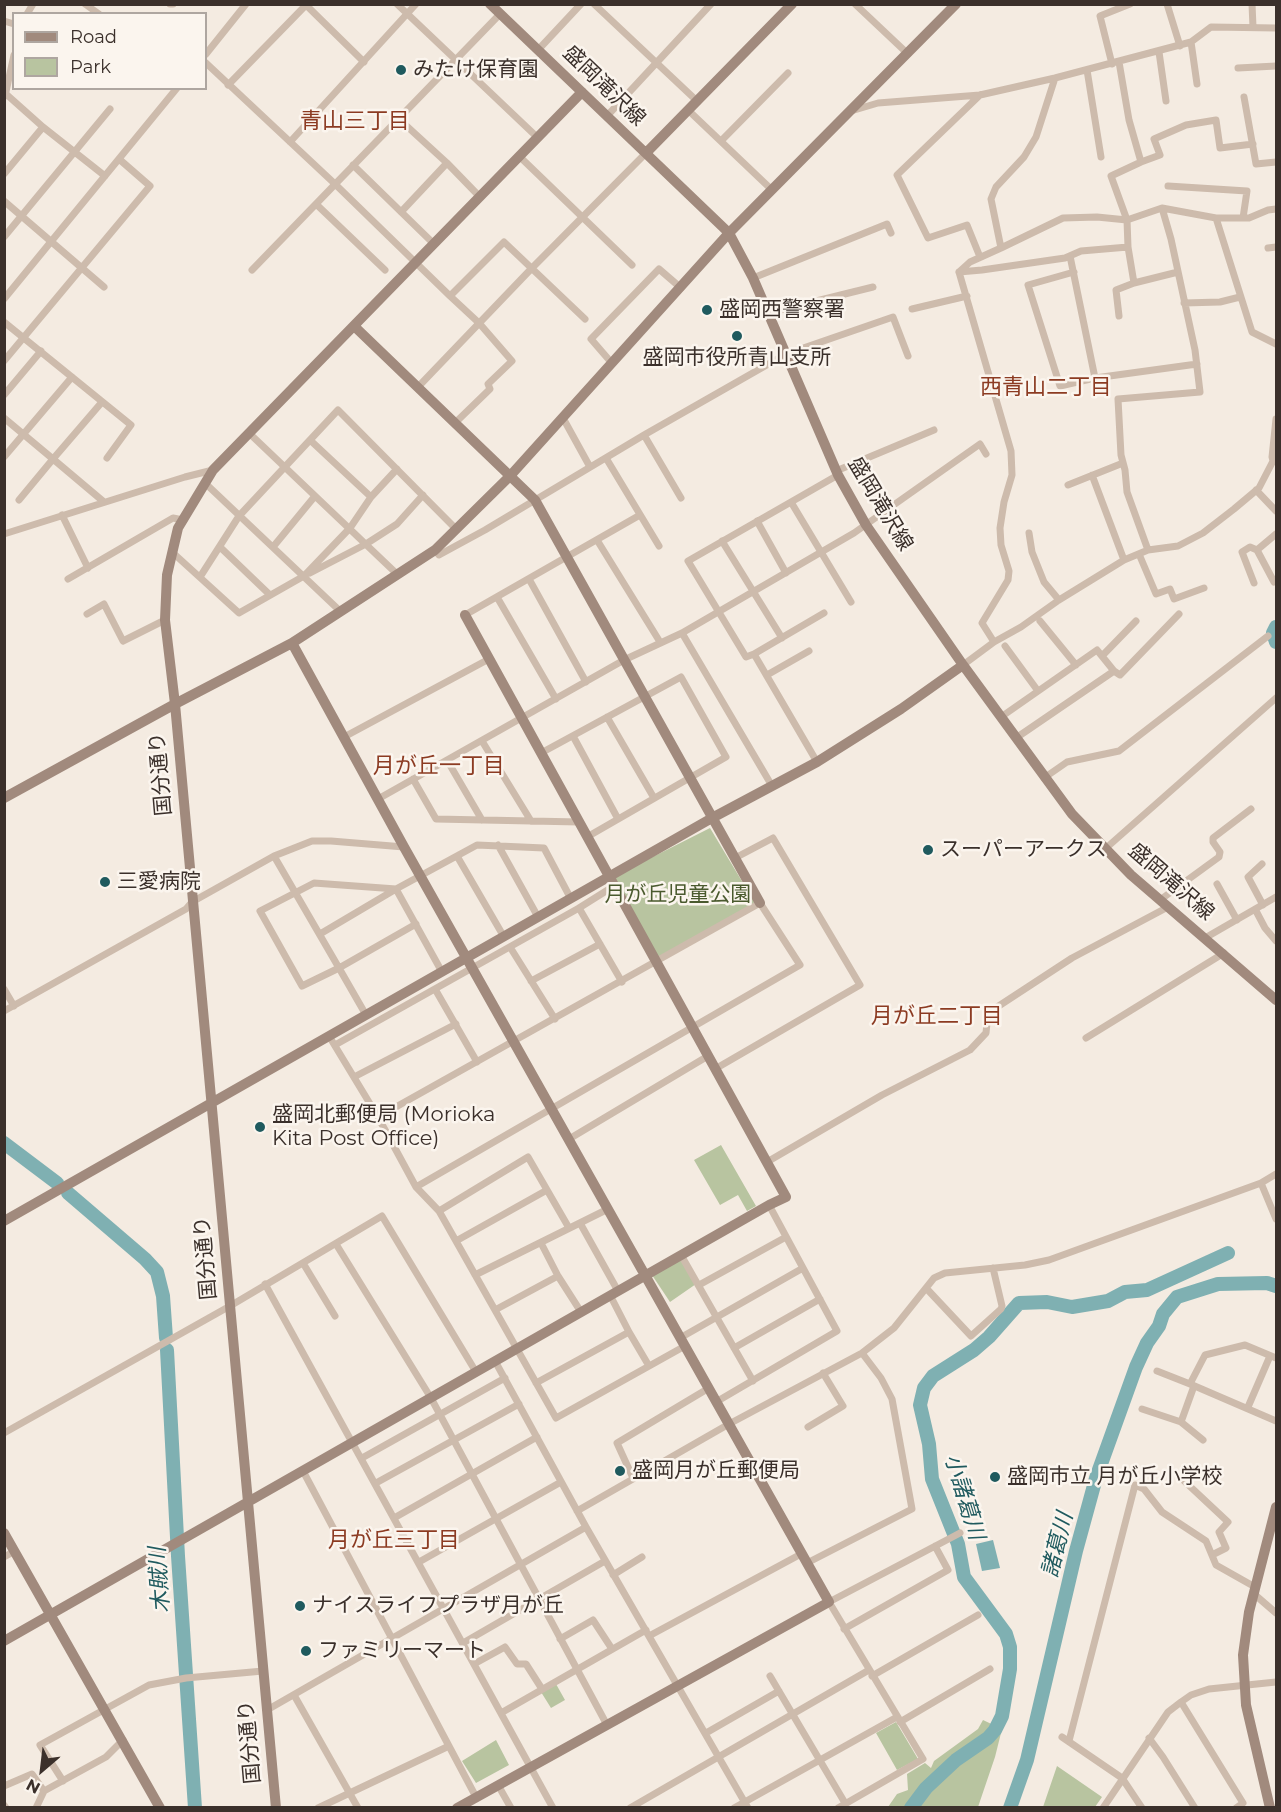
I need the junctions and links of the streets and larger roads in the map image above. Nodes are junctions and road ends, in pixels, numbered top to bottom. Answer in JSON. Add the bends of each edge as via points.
{"nodes":[{"id":1,"x":246,"y":4,"type":"edge"},
{"id":2,"x":398,"y":4,"type":"edge"},
{"id":3,"x":416,"y":4,"type":"edge"},
{"id":4,"x":490,"y":4,"type":"edge"},
{"id":5,"x":581,"y":4,"type":"edge"},
{"id":6,"x":594,"y":4,"type":"edge"},
{"id":7,"x":711,"y":4,"type":"edge"},
{"id":8,"x":792,"y":4,"type":"edge"},
{"id":9,"x":855,"y":4,"type":"edge"},
{"id":10,"x":956,"y":4,"type":"edge"},
{"id":11,"x":1130,"y":4,"type":"edge"},
{"id":12,"x":1167,"y":4,"type":"edge"},
{"id":13,"x":1252,"y":4,"type":"edge"},
{"id":14,"x":305,"y":5,"type":"edge"},
{"id":15,"x":408,"y":14,"type":"junction"},
{"id":16,"x":500,"y":14,"type":"junction"},
{"id":17,"x":1253,"y":27,"type":"junction"},
{"id":18,"x":1276,"y":28,"type":"edge"},
{"id":19,"x":1191,"y":42,"type":"junction"},
{"id":20,"x":1180,"y":46,"type":"junction"},
{"id":21,"x":538,"y":50,"type":"junction"},
{"id":22,"x":1159,"y":52,"type":"junction"},
{"id":23,"x":207,"y":53,"type":"edge"},
{"id":24,"x":908,"y":54,"type":"junction"},
{"id":25,"x":456,"y":60,"type":"junction"},
{"id":26,"x":364,"y":62,"type":"junction"},
{"id":27,"x":657,"y":63,"type":"junction"},
{"id":28,"x":1116,"y":63,"type":"junction"},
{"id":29,"x":12,"y":64,"type":"edge"},
{"id":30,"x":207,"y":64,"type":"edge"},
{"id":31,"x":1276,"y":66,"type":"edge"},
{"id":32,"x":1238,"y":68,"type":"dead end"},
{"id":33,"x":1087,"y":70,"type":"junction"},
{"id":34,"x":788,"y":73,"type":"dead end"},
{"id":35,"x":1055,"y":78,"type":"junction"},
{"id":36,"x":1197,"y":84,"type":"dead end"},
{"id":37,"x":228,"y":85,"type":"junction"},
{"id":38,"x":175,"y":90,"type":"edge"},
{"id":39,"x":582,"y":92,"type":"junction"},
{"id":40,"x":980,"y":95,"type":"junction"},
{"id":41,"x":5,"y":96,"type":"edge"},
{"id":42,"x":1244,"y":97,"type":"dead end"},
{"id":43,"x":698,"y":101,"type":"junction"},
{"id":44,"x":1166,"y":101,"type":"dead end"},
{"id":45,"x":110,"y":110,"type":"dead end"},
{"id":46,"x":688,"y":110,"type":"junction"},
{"id":47,"x":850,"y":111,"type":"junction"},
{"id":48,"x":607,"y":116,"type":"junction"},
{"id":49,"x":399,"y":119,"type":"junction"},
{"id":50,"x":43,"y":127,"type":"junction"},
{"id":51,"x":538,"y":138,"type":"junction"},
{"id":52,"x":721,"y":141,"type":"junction"},
{"id":53,"x":290,"y":142,"type":"junction"},
{"id":54,"x":1253,"y":144,"type":"junction"},
{"id":55,"x":75,"y":153,"type":"junction"},
{"id":56,"x":646,"y":153,"type":"junction"},
{"id":57,"x":519,"y":156,"type":"junction"},
{"id":58,"x":1101,"y":157,"type":"dead end"},
{"id":59,"x":119,"y":159,"type":"junction"},
{"id":60,"x":1141,"y":162,"type":"junction"},
{"id":61,"x":1276,"y":162,"type":"edge"},
{"id":62,"x":447,"y":163,"type":"junction"},
{"id":63,"x":353,"y":165,"type":"junction"},
{"id":64,"x":4,"y":174,"type":"edge"},
{"id":65,"x":105,"y":176,"type":"junction"},
{"id":66,"x":335,"y":184,"type":"junction"},
{"id":67,"x":1168,"y":186,"type":"dead end"},
{"id":68,"x":772,"y":190,"type":"junction"},
{"id":69,"x":480,"y":197,"type":"junction"},
{"id":70,"x":4,"y":201,"type":"edge"},
{"id":71,"x":316,"y":204,"type":"junction"},
{"id":72,"x":1162,"y":208,"type":"junction"},
{"id":73,"x":1276,"y":209,"type":"edge"},
{"id":74,"x":401,"y":212,"type":"junction"},
{"id":75,"x":22,"y":216,"type":"junction"},
{"id":76,"x":582,"y":217,"type":"junction"},
{"id":77,"x":1216,"y":218,"type":"junction"},
{"id":78,"x":1243,"y":218,"type":"junction"},
{"id":79,"x":1127,"y":220,"type":"junction"},
{"id":80,"x":729,"y":233,"type":"junction"},
{"id":81,"x":891,"y":233,"type":"dead end"},
{"id":82,"x":4,"y":237,"type":"edge"},
{"id":83,"x":51,"y":242,"type":"junction"},
{"id":84,"x":434,"y":244,"type":"junction"},
{"id":85,"x":1128,"y":247,"type":"junction"},
{"id":86,"x":1001,"y":248,"type":"junction"},
{"id":87,"x":1070,"y":256,"type":"junction"},
{"id":88,"x":980,"y":257,"type":"junction"},
{"id":89,"x":416,"y":262,"type":"junction"},
{"id":90,"x":632,"y":265,"type":"dead end"},
{"id":91,"x":82,"y":268,"type":"junction"},
{"id":92,"x":532,"y":268,"type":"junction"},
{"id":93,"x":252,"y":270,"type":"dead end"},
{"id":94,"x":385,"y":270,"type":"dead end"},
{"id":95,"x":959,"y":272,"type":"junction"},
{"id":96,"x":1074,"y":272,"type":"junction"},
{"id":97,"x":1178,"y":272,"type":"junction"},
{"id":98,"x":753,"y":278,"type":"junction"},
{"id":99,"x":1134,"y":283,"type":"junction"},
{"id":100,"x":104,"y":287,"type":"dead end"},
{"id":101,"x":873,"y":287,"type":"dead end"},
{"id":102,"x":681,"y":288,"type":"junction"},
{"id":103,"x":450,"y":296,"type":"junction"},
{"id":104,"x":967,"y":296,"type":"junction"},
{"id":105,"x":1240,"y":297,"type":"junction"},
{"id":106,"x":4,"y":299,"type":"edge"},
{"id":107,"x":1184,"y":303,"type":"junction"},
{"id":108,"x":912,"y":309,"type":"dead end"},
{"id":109,"x":768,"y":313,"type":"junction"},
{"id":110,"x":1119,"y":316,"type":"dead end"},
{"id":111,"x":585,"y":319,"type":"dead end"},
{"id":112,"x":4,"y":322,"type":"edge"},
{"id":113,"x":479,"y":323,"type":"junction"},
{"id":114,"x":354,"y":326,"type":"junction"},
{"id":115,"x":24,"y":338,"type":"junction"},
{"id":116,"x":1276,"y":344,"type":"edge"},
{"id":117,"x":41,"y":351,"type":"junction"},
{"id":118,"x":786,"y":354,"type":"junction"},
{"id":119,"x":909,"y":356,"type":"dead end"},
{"id":120,"x":4,"y":361,"type":"edge"},
{"id":121,"x":610,"y":361,"type":"dead end"},
{"id":122,"x":1197,"y":364,"type":"junction"},
{"id":123,"x":72,"y":377,"type":"junction"},
{"id":124,"x":1095,"y":378,"type":"junction"},
{"id":125,"x":418,"y":387,"type":"junction"},
{"id":126,"x":4,"y":395,"type":"edge"},
{"id":127,"x":102,"y":402,"type":"junction"},
{"id":128,"x":4,"y":418,"type":"edge"},
{"id":129,"x":563,"y":418,"type":"junction"},
{"id":130,"x":1276,"y":419,"type":"edge"},
{"id":131,"x":455,"y":423,"type":"junction"},
{"id":132,"x":934,"y":430,"type":"dead end"},
{"id":133,"x":249,"y":433,"type":"junction"},
{"id":134,"x":24,"y":434,"type":"junction"},
{"id":135,"x":644,"y":435,"type":"junction"},
{"id":136,"x":310,"y":440,"type":"junction"},
{"id":137,"x":986,"y":454,"type":"dead end"},
{"id":138,"x":4,"y":457,"type":"edge"},
{"id":139,"x":107,"y":458,"type":"dead end"},
{"id":140,"x":606,"y":458,"type":"junction"},
{"id":141,"x":54,"y":459,"type":"junction"},
{"id":142,"x":1275,"y":461,"type":"edge"},
{"id":143,"x":1123,"y":463,"type":"junction"},
{"id":144,"x":285,"y":467,"type":"junction"},
{"id":145,"x":590,"y":467,"type":"junction"},
{"id":146,"x":397,"y":469,"type":"junction"},
{"id":147,"x":213,"y":470,"type":"junction"},
{"id":148,"x":837,"y":473,"type":"junction"},
{"id":149,"x":1092,"y":475,"type":"junction"},
{"id":150,"x":510,"y":476,"type":"junction"},
{"id":151,"x":205,"y":483,"type":"junction"},
{"id":152,"x":1068,"y":485,"type":"dead end"},
{"id":153,"x":1256,"y":490,"type":"junction"},
{"id":154,"x":423,"y":495,"type":"junction"},
{"id":155,"x":315,"y":496,"type":"junction"},
{"id":156,"x":371,"y":497,"type":"junction"},
{"id":157,"x":681,"y":498,"type":"dead end"},
{"id":158,"x":19,"y":500,"type":"dead end"},
{"id":159,"x":535,"y":500,"type":"junction"},
{"id":160,"x":104,"y":502,"type":"junction"},
{"id":161,"x":791,"y":502,"type":"junction"},
{"id":162,"x":1276,"y":511,"type":"edge"},
{"id":163,"x":62,"y":514,"type":"junction"},
{"id":164,"x":640,"y":515,"type":"junction"},
{"id":165,"x":239,"y":516,"type":"junction"},
{"id":166,"x":183,"y":520,"type":"junction"},
{"id":167,"x":757,"y":521,"type":"junction"},
{"id":168,"x":866,"y":525,"type":"junction"},
{"id":169,"x":350,"y":528,"type":"junction"},
{"id":170,"x":456,"y":529,"type":"junction"},
{"id":171,"x":1029,"y":533,"type":"dead end"},
{"id":172,"x":4,"y":534,"type":"edge"},
{"id":173,"x":1276,"y":534,"type":"edge"},
{"id":174,"x":597,"y":540,"type":"junction"},
{"id":175,"x":722,"y":541,"type":"junction"},
{"id":176,"x":366,"y":544,"type":"junction"},
{"id":177,"x":659,"y":546,"type":"dead end"},
{"id":178,"x":220,"y":547,"type":"junction"},
{"id":179,"x":273,"y":547,"type":"junction"},
{"id":180,"x":435,"y":550,"type":"junction"},
{"id":181,"x":1148,"y":550,"type":"junction"},
{"id":182,"x":1257,"y":550,"type":"junction"},
{"id":183,"x":172,"y":552,"type":"junction"},
{"id":184,"x":821,"y":552,"type":"junction"},
{"id":185,"x":1139,"y":554,"type":"junction"},
{"id":186,"x":567,"y":557,"type":"junction"},
{"id":187,"x":1124,"y":560,"type":"junction"},
{"id":188,"x":88,"y":568,"type":"junction"},
{"id":189,"x":786,"y":573,"type":"junction"},
{"id":190,"x":398,"y":575,"type":"junction"},
{"id":191,"x":304,"y":576,"type":"junction"},
{"id":192,"x":200,"y":577,"type":"junction"},
{"id":193,"x":68,"y":579,"type":"dead end"},
{"id":194,"x":529,"y":579,"type":"junction"},
{"id":195,"x":1254,"y":583,"type":"dead end"},
{"id":196,"x":1276,"y":584,"type":"edge"},
{"id":197,"x":1204,"y":588,"type":"dead end"},
{"id":198,"x":753,"y":592,"type":"junction"},
{"id":199,"x":270,"y":595,"type":"junction"},
{"id":200,"x":497,"y":597,"type":"junction"},
{"id":201,"x":1059,"y":600,"type":"junction"},
{"id":202,"x":851,"y":602,"type":"dead end"},
{"id":203,"x":340,"y":610,"type":"junction"},
{"id":204,"x":718,"y":612,"type":"junction"},
{"id":205,"x":824,"y":613,"type":"dead end"},
{"id":206,"x":87,"y":614,"type":"dead end"},
{"id":207,"x":1179,"y":614,"type":"dead end"},
{"id":208,"x":465,"y":615,"type":"joint"},
{"id":209,"x":165,"y":620,"type":"junction"},
{"id":210,"x":1040,"y":621,"type":"dead end"},
{"id":211,"x":1136,"y":621,"type":"dead end"},
{"id":212,"x":682,"y":633,"type":"junction"},
{"id":213,"x":1268,"y":636,"type":"dead end"},
{"id":214,"x":782,"y":638,"type":"junction"},
{"id":215,"x":660,"y":642,"type":"junction"},
{"id":216,"x":994,"y":642,"type":"junction"},
{"id":217,"x":292,"y":643,"type":"junction"},
{"id":218,"x":1005,"y":646,"type":"dead end"},
{"id":219,"x":809,"y":651,"type":"dead end"},
{"id":220,"x":754,"y":654,"type":"junction"},
{"id":221,"x":1102,"y":656,"type":"junction"},
{"id":222,"x":489,"y":658,"type":"junction"},
{"id":223,"x":624,"y":660,"type":"junction"},
{"id":224,"x":963,"y":665,"type":"junction"},
{"id":225,"x":1076,"y":665,"type":"junction"},
{"id":226,"x":1114,"y":670,"type":"junction"},
{"id":227,"x":766,"y":675,"type":"junction"},
{"id":228,"x":586,"y":681,"type":"junction"},
{"id":229,"x":1038,"y":691,"type":"junction"},
{"id":230,"x":644,"y":697,"type":"junction"},
{"id":231,"x":1276,"y":698,"type":"edge"},
{"id":232,"x":556,"y":699,"type":"junction"},
{"id":233,"x":175,"y":704,"type":"junction"},
{"id":234,"x":607,"y":717,"type":"junction"},
{"id":235,"x":1001,"y":717,"type":"junction"},
{"id":236,"x":522,"y":718,"type":"junction"},
{"id":237,"x":573,"y":736,"type":"junction"},
{"id":238,"x":344,"y":737,"type":"junction"},
{"id":239,"x":1016,"y":738,"type":"junction"},
{"id":240,"x":482,"y":741,"type":"junction"},
{"id":241,"x":541,"y":753,"type":"junction"},
{"id":242,"x":447,"y":760,"type":"junction"},
{"id":243,"x":817,"y":762,"type":"junction"},
{"id":244,"x":690,"y":778,"type":"junction"},
{"id":245,"x":1044,"y":778,"type":"junction"},
{"id":246,"x":413,"y":779,"type":"junction"},
{"id":247,"x":772,"y":786,"type":"junction"},
{"id":248,"x":4,"y":798,"type":"edge"},
{"id":249,"x":654,"y":798,"type":"junction"},
{"id":250,"x":378,"y":799,"type":"junction"},
{"id":251,"x":1251,"y":809,"type":"dead end"},
{"id":252,"x":712,"y":818,"type":"junction"},
{"id":253,"x":618,"y":819,"type":"junction"},
{"id":254,"x":482,"y":820,"type":"junction"},
{"id":255,"x":531,"y":821,"type":"junction"},
{"id":256,"x":579,"y":822,"type":"junction"},
{"id":257,"x":587,"y":837,"type":"junction"},
{"id":258,"x":498,"y":845,"type":"junction"},
{"id":259,"x":404,"y":847,"type":"junction"},
{"id":260,"x":1105,"y":849,"type":"junction"},
{"id":261,"x":274,"y":856,"type":"junction"},
{"id":262,"x":457,"y":856,"type":"junction"},
{"id":263,"x":735,"y":858,"type":"junction"},
{"id":264,"x":1262,"y":864,"type":"dead end"},
{"id":265,"x":421,"y":876,"type":"junction"},
{"id":266,"x":612,"y":882,"type":"junction"},
{"id":267,"x":1217,"y":884,"type":"dead end"},
{"id":268,"x":396,"y":889,"type":"junction"},
{"id":269,"x":296,"y":894,"type":"junction"},
{"id":270,"x":1276,"y":897,"type":"edge"},
{"id":271,"x":571,"y":899,"type":"junction"},
{"id":272,"x":192,"y":902,"type":"junction"},
{"id":273,"x":760,"y":903,"type":"junction"},
{"id":274,"x":1164,"y":904,"type":"junction"},
{"id":275,"x":1263,"y":905,"type":"junction"},
{"id":276,"x":579,"y":908,"type":"junction"},
{"id":277,"x":1255,"y":909,"type":"junction"},
{"id":278,"x":538,"y":917,"type":"junction"},
{"id":279,"x":1237,"y":920,"type":"junction"},
{"id":280,"x":416,"y":924,"type":"junction"},
{"id":281,"x":320,"y":934,"type":"junction"},
{"id":282,"x":504,"y":937,"type":"junction"},
{"id":283,"x":1205,"y":938,"type":"junction"},
{"id":284,"x":1276,"y":941,"type":"edge"},
{"id":285,"x":600,"y":944,"type":"junction"},
{"id":286,"x":510,"y":947,"type":"junction"},
{"id":287,"x":1224,"y":953,"type":"junction"},
{"id":288,"x":467,"y":958,"type":"junction"},
{"id":289,"x":656,"y":962,"type":"junction"},
{"id":290,"x":339,"y":968,"type":"junction"},
{"id":291,"x":473,"y":968,"type":"junction"},
{"id":292,"x":442,"y":972,"type":"junction"},
{"id":293,"x":531,"y":981,"type":"junction"},
{"id":294,"x":622,"y":982,"type":"junction"},
{"id":295,"x":435,"y":989,"type":"junction"},
{"id":296,"x":4,"y":990,"type":"edge"},
{"id":297,"x":1276,"y":1000,"type":"edge"},
{"id":298,"x":14,"y":1006,"type":"junction"},
{"id":299,"x":4,"y":1011,"type":"edge"},
{"id":300,"x":366,"y":1016,"type":"junction"},
{"id":301,"x":555,"y":1019,"type":"junction"},
{"id":302,"x":456,"y":1024,"type":"junction"},
{"id":303,"x":692,"y":1026,"type":"junction"},
{"id":304,"x":1086,"y":1038,"type":"dead end"},
{"id":305,"x":332,"y":1041,"type":"junction"},
{"id":306,"x":514,"y":1042,"type":"junction"},
{"id":307,"x":708,"y":1056,"type":"junction"},
{"id":308,"x":477,"y":1062,"type":"junction"},
{"id":309,"x":715,"y":1069,"type":"junction"},
{"id":310,"x":354,"y":1077,"type":"junction"},
{"id":311,"x":211,"y":1104,"type":"junction"},
{"id":312,"x":552,"y":1108,"type":"junction"},
{"id":313,"x":378,"y":1117,"type":"junction"},
{"id":314,"x":569,"y":1139,"type":"junction"},
{"id":315,"x":767,"y":1162,"type":"junction"},
{"id":316,"x":1276,"y":1174,"type":"edge"},
{"id":317,"x":1261,"y":1183,"type":"junction"},
{"id":318,"x":416,"y":1187,"type":"junction"},
{"id":319,"x":547,"y":1190,"type":"junction"},
{"id":320,"x":768,"y":1205,"type":"junction"},
{"id":321,"x":608,"y":1209,"type":"junction"},
{"id":322,"x":439,"y":1211,"type":"junction"},
{"id":323,"x":1276,"y":1219,"type":"edge"},
{"id":324,"x":4,"y":1221,"type":"edge"},
{"id":325,"x":580,"y":1223,"type":"junction"},
{"id":326,"x":569,"y":1228,"type":"junction"},
{"id":327,"x":786,"y":1237,"type":"junction"},
{"id":328,"x":456,"y":1241,"type":"junction"},
{"id":329,"x":541,"y":1243,"type":"junction"},
{"id":330,"x":336,"y":1244,"type":"junction"},
{"id":331,"x":681,"y":1255,"type":"junction"},
{"id":332,"x":303,"y":1263,"type":"junction"},
{"id":333,"x":803,"y":1268,"type":"junction"},
{"id":334,"x":993,"y":1268,"type":"junction"},
{"id":335,"x":475,"y":1275,"type":"junction"},
{"id":336,"x":645,"y":1275,"type":"junction"},
{"id":337,"x":558,"y":1276,"type":"junction"},
{"id":338,"x":265,"y":1284,"type":"junction"},
{"id":339,"x":699,"y":1285,"type":"junction"},
{"id":340,"x":926,"y":1288,"type":"junction"},
{"id":341,"x":614,"y":1293,"type":"junction"},
{"id":342,"x":820,"y":1299,"type":"junction"},
{"id":343,"x":230,"y":1306,"type":"junction"},
{"id":344,"x":495,"y":1310,"type":"junction"},
{"id":345,"x":581,"y":1312,"type":"junction"},
{"id":346,"x":335,"y":1316,"type":"dead end"},
{"id":347,"x":717,"y":1316,"type":"junction"},
{"id":348,"x":629,"y":1332,"type":"junction"},
{"id":349,"x":683,"y":1342,"type":"junction"},
{"id":350,"x":734,"y":1348,"type":"junction"},
{"id":351,"x":516,"y":1349,"type":"junction"},
{"id":352,"x":862,"y":1353,"type":"junction"},
{"id":353,"x":1273,"y":1357,"type":"edge"},
{"id":354,"x":495,"y":1361,"type":"junction"},
{"id":355,"x":649,"y":1366,"type":"junction"},
{"id":356,"x":1157,"y":1371,"type":"dead end"},
{"id":357,"x":476,"y":1372,"type":"junction"},
{"id":358,"x":823,"y":1373,"type":"junction"},
{"id":359,"x":505,"y":1378,"type":"junction"},
{"id":360,"x":753,"y":1381,"type":"junction"},
{"id":361,"x":536,"y":1383,"type":"junction"},
{"id":362,"x":1192,"y":1385,"type":"junction"},
{"id":363,"x":709,"y":1388,"type":"junction"},
{"id":364,"x":430,"y":1398,"type":"junction"},
{"id":365,"x":716,"y":1402,"type":"junction"},
{"id":366,"x":519,"y":1404,"type":"junction"},
{"id":367,"x":1248,"y":1407,"type":"junction"},
{"id":368,"x":1142,"y":1409,"type":"dead end"},
{"id":369,"x":439,"y":1414,"type":"junction"},
{"id":370,"x":1276,"y":1421,"type":"edge"},
{"id":371,"x":1181,"y":1422,"type":"junction"},
{"id":372,"x":729,"y":1424,"type":"junction"},
{"id":373,"x":808,"y":1427,"type":"dead end"},
{"id":374,"x":4,"y":1433,"type":"edge"},
{"id":375,"x":537,"y":1437,"type":"junction"},
{"id":376,"x":453,"y":1440,"type":"junction"},
{"id":377,"x":1203,"y":1440,"type":"dead end"},
{"id":378,"x":353,"y":1442,"type":"junction"},
{"id":379,"x":362,"y":1458,"type":"junction"},
{"id":380,"x":303,"y":1471,"type":"junction"},
{"id":381,"x":471,"y":1474,"type":"junction"},
{"id":382,"x":633,"y":1478,"type":"junction"},
{"id":383,"x":1181,"y":1478,"type":"dead end"},
{"id":384,"x":561,"y":1482,"type":"junction"},
{"id":385,"x":376,"y":1483,"type":"junction"},
{"id":386,"x":247,"y":1502,"type":"junction"},
{"id":387,"x":1276,"y":1507,"type":"edge"},
{"id":388,"x":577,"y":1511,"type":"junction"},
{"id":389,"x":394,"y":1518,"type":"junction"},
{"id":390,"x":496,"y":1519,"type":"junction"},
{"id":391,"x":586,"y":1527,"type":"junction"},
{"id":392,"x":4,"y":1533,"type":"edge"},
{"id":393,"x":960,"y":1533,"type":"dead end"},
{"id":394,"x":935,"y":1546,"type":"junction"},
{"id":395,"x":10,"y":1554,"type":"edge"},
{"id":396,"x":1212,"y":1555,"type":"junction"},
{"id":397,"x":642,"y":1557,"type":"dead end"},
{"id":398,"x":804,"y":1559,"type":"junction"},
{"id":399,"x":606,"y":1561,"type":"junction"},
{"id":400,"x":418,"y":1562,"type":"junction"},
{"id":401,"x":520,"y":1565,"type":"junction"},
{"id":402,"x":613,"y":1575,"type":"junction"},
{"id":403,"x":1254,"y":1591,"type":"junction"},
{"id":404,"x":539,"y":1599,"type":"junction"},
{"id":405,"x":829,"y":1602,"type":"junction"},
{"id":406,"x":444,"y":1608,"type":"junction"},
{"id":407,"x":1276,"y":1613,"type":"edge"},
{"id":408,"x":51,"y":1614,"type":"junction"},
{"id":409,"x":978,"y":1615,"type":"dead end"},
{"id":410,"x":844,"y":1629,"type":"junction"},
{"id":411,"x":647,"y":1633,"type":"junction"},
{"id":412,"x":392,"y":1638,"type":"junction"},
{"id":413,"x":560,"y":1638,"type":"junction"},
{"id":414,"x":4,"y":1641,"type":"edge"},
{"id":415,"x":463,"y":1643,"type":"junction"},
{"id":416,"x":612,"y":1649,"type":"junction"},
{"id":417,"x":474,"y":1664,"type":"junction"},
{"id":418,"x":576,"y":1669,"type":"junction"},
{"id":419,"x":990,"y":1669,"type":"dead end"},
{"id":420,"x":263,"y":1671,"type":"junction"},
{"id":421,"x":871,"y":1673,"type":"junction"},
{"id":422,"x":770,"y":1676,"type":"dead end"},
{"id":423,"x":1276,"y":1682,"type":"edge"},
{"id":424,"x":1244,"y":1684,"type":"junction"},
{"id":425,"x":678,"y":1686,"type":"junction"},
{"id":426,"x":542,"y":1689,"type":"junction"},
{"id":427,"x":779,"y":1691,"type":"junction"},
{"id":428,"x":294,"y":1695,"type":"junction"},
{"id":429,"x":1181,"y":1702,"type":"junction"},
{"id":430,"x":106,"y":1710,"type":"junction"},
{"id":431,"x":267,"y":1710,"type":"junction"},
{"id":432,"x":501,"y":1713,"type":"junction"},
{"id":433,"x":792,"y":1714,"type":"junction"},
{"id":434,"x":899,"y":1719,"type":"junction"},
{"id":435,"x":607,"y":1725,"type":"junction"},
{"id":436,"x":706,"y":1733,"type":"junction"},
{"id":437,"x":1062,"y":1737,"type":"dead end"},
{"id":438,"x":1149,"y":1738,"type":"junction"},
{"id":439,"x":123,"y":1740,"type":"junction"},
{"id":440,"x":1069,"y":1741,"type":"junction"},
{"id":441,"x":449,"y":1746,"type":"junction"},
{"id":442,"x":719,"y":1755,"type":"junction"},
{"id":443,"x":819,"y":1760,"type":"junction"},
{"id":444,"x":530,"y":1767,"type":"junction"},
{"id":445,"x":1122,"y":1778,"type":"junction"},
{"id":446,"x":63,"y":1781,"type":"junction"},
{"id":447,"x":498,"y":1785,"type":"junction"},
{"id":448,"x":4,"y":1786,"type":"edge"},
{"id":449,"x":44,"y":1791,"type":"junction"},
{"id":450,"x":349,"y":1792,"type":"junction"},
{"id":451,"x":476,"y":1797,"type":"junction"},
{"id":452,"x":644,"y":1799,"type":"junction"},
{"id":453,"x":845,"y":1803,"type":"junction"},
{"id":454,"x":746,"y":1805,"type":"edge"},
{"id":455,"x":36,"y":1808,"type":"edge"},
{"id":456,"x":160,"y":1808,"type":"edge"},
{"id":457,"x":276,"y":1808,"type":"edge"},
{"id":458,"x":318,"y":1808,"type":"edge"},
{"id":459,"x":358,"y":1808,"type":"edge"},
{"id":460,"x":458,"y":1808,"type":"edge"},
{"id":461,"x":511,"y":1808,"type":"edge"},
{"id":462,"x":553,"y":1808,"type":"edge"},
{"id":463,"x":630,"y":1808,"type":"edge"},
{"id":464,"x":649,"y":1808,"type":"edge"},
{"id":465,"x":734,"y":1808,"type":"edge"},
{"id":466,"x":838,"y":1808,"type":"edge"},
{"id":467,"x":1103,"y":1808,"type":"edge"},
{"id":468,"x":1142,"y":1808,"type":"edge"},
{"id":469,"x":1195,"y":1808,"type":"edge"},
{"id":470,"x":1236,"y":1808,"type":"edge"},
{"id":471,"x":1270,"y":1808,"type":"edge"}],
"edges":[{"from":1,"to":23,"type":"street"},
{"from":2,"to":15,"type":"street"},
{"from":3,"to":15,"type":"street"},
{"from":4,"to":16,"type":"street","name":"盛岡滝沢線"},
{"from":5,"to":21,"type":"street"},
{"from":6,"to":27,"type":"street"},
{"from":7,"to":27,"type":"street"},
{"from":8,"to":43,"type":"street"},
{"from":9,"to":24,"type":"street"},
{"from":10,"to":24,"type":"street"},
{"from":11,"to":28,"type":"street","via":[[1100,16]]},
{"from":12,"to":20,"type":"street"},
{"from":13,"to":17,"type":"street"},
{"from":14,"to":26,"type":"street"},
{"from":14,"to":37,"type":"street"},
{"from":15,"to":25,"type":"street"},
{"from":15,"to":26,"type":"street"},
{"from":16,"to":21,"type":"street","name":"盛岡滝沢線"},
{"from":16,"to":25,"type":"street"},
{"from":17,"to":18,"type":"street"},
{"from":17,"to":19,"type":"street","via":[[1211,27]]},
{"from":19,"to":20,"type":"street"},
{"from":19,"to":36,"type":"street"},
{"from":20,"to":22,"type":"street"},
{"from":21,"to":39,"type":"street","name":"盛岡滝沢線"},
{"from":22,"to":28,"type":"street"},
{"from":22,"to":44,"type":"street"},
{"from":24,"to":47,"type":"street"},
{"from":25,"to":49,"type":"street"},
{"from":25,"to":51,"type":"street"},
{"from":26,"to":53,"type":"street"},
{"from":27,"to":43,"type":"street"},
{"from":27,"to":48,"type":"street"},
{"from":28,"to":33,"type":"street"},
{"from":28,"to":60,"type":"street"},
{"from":29,"to":41,"type":"street"},
{"from":30,"to":37,"type":"street"},
{"from":31,"to":32,"type":"street"},
{"from":33,"to":35,"type":"street"},
{"from":33,"to":58,"type":"street"},
{"from":34,"to":52,"type":"street"},
{"from":35,"to":40,"type":"street"},
{"from":35,"to":86,"type":"street","via":[[1036,137],[1024,157],[996,186],[991,199]]},
{"from":37,"to":53,"type":"street"},
{"from":38,"to":59,"type":"street"},
{"from":39,"to":48,"type":"street","name":"盛岡滝沢線"},
{"from":39,"to":51,"type":"street","name":"国分通り"},
{"from":40,"to":47,"type":"street","via":[[878,103]]},
{"from":40,"to":88,"type":"street","via":[[897,175],[928,238],[967,225]]},
{"from":41,"to":50,"type":"street"},
{"from":42,"to":54,"type":"street"},
{"from":43,"to":46,"type":"street"},
{"from":45,"to":55,"type":"street"},
{"from":46,"to":52,"type":"street"},
{"from":46,"to":56,"type":"street"},
{"from":47,"to":68,"type":"street"},
{"from":48,"to":56,"type":"street","name":"盛岡滝沢線"},
{"from":49,"to":62,"type":"street"},
{"from":49,"to":63,"type":"street"},
{"from":50,"to":55,"type":"street"},
{"from":50,"to":64,"type":"street"},
{"from":51,"to":57,"type":"street","name":"国分通り"},
{"from":52,"to":68,"type":"street"},
{"from":53,"to":66,"type":"street"},
{"from":54,"to":60,"type":"street","via":[[1220,148],[1216,120],[1186,125],[1154,139],[1160,155]]},
{"from":54,"to":61,"type":"street","via":[[1256,164]]},
{"from":55,"to":65,"type":"street"},
{"from":55,"to":75,"type":"street"},
{"from":56,"to":76,"type":"street"},
{"from":56,"to":80,"type":"street","name":"盛岡滝沢線"},
{"from":57,"to":69,"type":"street","name":"国分通り"},
{"from":57,"to":76,"type":"street"},
{"from":59,"to":65,"type":"street"},
{"from":59,"to":91,"type":"street","via":[[150,186]]},
{"from":60,"to":79,"type":"street","via":[[1111,176]]},
{"from":62,"to":69,"type":"street"},
{"from":62,"to":74,"type":"street"},
{"from":63,"to":66,"type":"street"},
{"from":63,"to":74,"type":"street"},
{"from":65,"to":83,"type":"street"},
{"from":66,"to":71,"type":"street"},
{"from":66,"to":89,"type":"street"},
{"from":67,"to":78,"type":"street","via":[[1247,191]]},
{"from":68,"to":80,"type":"street"},
{"from":69,"to":84,"type":"street","name":"国分通り"},
{"from":70,"to":75,"type":"street"},
{"from":71,"to":93,"type":"street"},
{"from":71,"to":94,"type":"street"},
{"from":72,"to":77,"type":"street"},
{"from":72,"to":79,"type":"street"},
{"from":72,"to":97,"type":"street"},
{"from":73,"to":78,"type":"street"},
{"from":74,"to":84,"type":"street"},
{"from":75,"to":82,"type":"street"},
{"from":75,"to":83,"type":"street"},
{"from":76,"to":90,"type":"street"},
{"from":76,"to":92,"type":"street"},
{"from":77,"to":78,"type":"street"},
{"from":77,"to":105,"type":"street"},
{"from":79,"to":85,"type":"street"},
{"from":79,"to":86,"type":"street","via":[[1063,218]]},
{"from":80,"to":98,"type":"street","name":"盛岡滝沢線"},
{"from":80,"to":102,"type":"street"},
{"from":81,"to":98,"type":"street","via":[[886,224]]},
{"from":83,"to":91,"type":"street"},
{"from":83,"to":106,"type":"street"},
{"from":84,"to":89,"type":"street","name":"国分通り"},
{"from":85,"to":87,"type":"street","via":[[1081,251]]},
{"from":85,"to":99,"type":"street"},
{"from":86,"to":88,"type":"street"},
{"from":87,"to":95,"type":"street"},
{"from":87,"to":96,"type":"street"},
{"from":88,"to":95,"type":"street"},
{"from":89,"to":103,"type":"street"},
{"from":89,"to":114,"type":"street","name":"国分通り"},
{"from":91,"to":100,"type":"street"},
{"from":91,"to":115,"type":"street"},
{"from":92,"to":103,"type":"street","via":[[504,242]]},
{"from":92,"to":111,"type":"street"},
{"from":92,"to":113,"type":"street"},
{"from":95,"to":104,"type":"street"},
{"from":96,"to":124,"type":"street"},
{"from":96,"to":124,"type":"street","via":[[1028,285],[1060,386]]},
{"from":97,"to":99,"type":"street"},
{"from":97,"to":107,"type":"street"},
{"from":98,"to":109,"type":"street","name":"盛岡滝沢線"},
{"from":99,"to":110,"type":"street","via":[[1116,290]]},
{"from":101,"to":109,"type":"street"},
{"from":102,"to":121,"type":"street","via":[[659,269],[591,339]]},
{"from":102,"to":129,"type":"street"},
{"from":103,"to":113,"type":"street"},
{"from":104,"to":108,"type":"street"},
{"from":104,"to":216,"type":"street","via":[[1011,451],[1012,475],[1000,528],[1008,580],[982,623]]},
{"from":105,"to":107,"type":"street"},
{"from":105,"to":116,"type":"street","via":[[1252,332]]},
{"from":107,"to":122,"type":"street"},
{"from":109,"to":118,"type":"street","name":"盛岡滝沢線"},
{"from":112,"to":115,"type":"street"},
{"from":113,"to":125,"type":"street"},
{"from":113,"to":131,"type":"street","via":[[512,361]]},
{"from":114,"to":125,"type":"street"},
{"from":114,"to":133,"type":"street","name":"国分通り"},
{"from":115,"to":117,"type":"street"},
{"from":115,"to":120,"type":"street"},
{"from":117,"to":123,"type":"street"},
{"from":117,"to":126,"type":"street"},
{"from":118,"to":119,"type":"street","via":[[893,317]]},
{"from":118,"to":135,"type":"street"},
{"from":118,"to":148,"type":"street","name":"盛岡滝沢線"},
{"from":122,"to":124,"type":"street"},
{"from":122,"to":143,"type":"street","via":[[1200,392],[1118,399]]},
{"from":123,"to":127,"type":"street"},
{"from":123,"to":134,"type":"street"},
{"from":125,"to":131,"type":"street"},
{"from":127,"to":139,"type":"street","via":[[131,425]]},
{"from":127,"to":141,"type":"street"},
{"from":128,"to":134,"type":"street"},
{"from":129,"to":145,"type":"street"},
{"from":129,"to":150,"type":"street"},
{"from":130,"to":142,"type":"street","via":[[1272,457]]},
{"from":131,"to":150,"type":"street"},
{"from":132,"to":148,"type":"street"},
{"from":133,"to":144,"type":"street"},
{"from":133,"to":147,"type":"street","name":"国分通り"},
{"from":134,"to":138,"type":"street"},
{"from":134,"to":141,"type":"street"},
{"from":135,"to":140,"type":"street"},
{"from":135,"to":157,"type":"street"},
{"from":136,"to":144,"type":"street"},
{"from":136,"to":146,"type":"street","via":[[338,410]]},
{"from":136,"to":156,"type":"street"},
{"from":137,"to":168,"type":"street","via":[[980,444]]},
{"from":140,"to":145,"type":"street"},
{"from":140,"to":164,"type":"street"},
{"from":141,"to":158,"type":"street"},
{"from":141,"to":160,"type":"street"},
{"from":142,"to":153,"type":"street"},
{"from":143,"to":149,"type":"street"},
{"from":143,"to":181,"type":"street","via":[[1127,492]]},
{"from":144,"to":155,"type":"street"},
{"from":144,"to":165,"type":"street"},
{"from":145,"to":159,"type":"street"},
{"from":146,"to":154,"type":"street"},
{"from":146,"to":156,"type":"street"},
{"from":147,"to":151,"type":"street","name":"国分通り"},
{"from":147,"to":160,"type":"street"},
{"from":148,"to":161,"type":"street"},
{"from":148,"to":168,"type":"street","name":"盛岡滝沢線"},
{"from":149,"to":152,"type":"street"},
{"from":149,"to":187,"type":"street"},
{"from":150,"to":159,"type":"street"},
{"from":150,"to":170,"type":"street"},
{"from":151,"to":165,"type":"street"},
{"from":151,"to":166,"type":"street","name":"国分通り"},
{"from":153,"to":162,"type":"street"},
{"from":153,"to":181,"type":"street","via":[[1203,533],[1178,546]]},
{"from":154,"to":170,"type":"street"},
{"from":154,"to":176,"type":"street","via":[[397,524]]},
{"from":155,"to":169,"type":"street"},
{"from":155,"to":179,"type":"street"},
{"from":156,"to":169,"type":"street"},
{"from":159,"to":180,"type":"street","via":[[439,555]]},
{"from":159,"to":186,"type":"street"},
{"from":160,"to":163,"type":"street"},
{"from":161,"to":167,"type":"street"},
{"from":161,"to":184,"type":"street"},
{"from":163,"to":172,"type":"street"},
{"from":163,"to":188,"type":"street"},
{"from":164,"to":174,"type":"street"},
{"from":164,"to":177,"type":"street"},
{"from":165,"to":178,"type":"street"},
{"from":165,"to":179,"type":"street"},
{"from":166,"to":183,"type":"street","name":"国分通り"},
{"from":166,"to":188,"type":"street","via":[[173,518]]},
{"from":167,"to":175,"type":"street"},
{"from":167,"to":189,"type":"street"},
{"from":168,"to":184,"type":"street"},
{"from":168,"to":224,"type":"street","name":"盛岡滝沢線"},
{"from":169,"to":176,"type":"street"},
{"from":169,"to":191,"type":"street"},
{"from":170,"to":180,"type":"street"},
{"from":171,"to":201,"type":"street","via":[[1044,582]]},
{"from":173,"to":182,"type":"street"},
{"from":174,"to":186,"type":"street"},
{"from":174,"to":215,"type":"street"},
{"from":175,"to":198,"type":"street"},
{"from":175,"to":204,"type":"street","via":[[688,561]]},
{"from":176,"to":190,"type":"street"},
{"from":176,"to":191,"type":"street"},
{"from":178,"to":192,"type":"street"},
{"from":178,"to":199,"type":"street"},
{"from":179,"to":191,"type":"street"},
{"from":180,"to":190,"type":"street"},
{"from":181,"to":185,"type":"street"},
{"from":182,"to":195,"type":"street","via":[[1250,547],[1242,552]]},
{"from":182,"to":196,"type":"street"},
{"from":183,"to":192,"type":"street"},
{"from":183,"to":209,"type":"street","name":"国分通り"},
{"from":184,"to":189,"type":"street"},
{"from":184,"to":202,"type":"street"},
{"from":185,"to":187,"type":"street"},
{"from":185,"to":197,"type":"street","via":[[1156,594],[1170,589],[1174,599]]},
{"from":186,"to":194,"type":"street"},
{"from":186,"to":223,"type":"street"},
{"from":187,"to":201,"type":"street"},
{"from":188,"to":193,"type":"street"},
{"from":189,"to":198,"type":"street"},
{"from":190,"to":203,"type":"street"},
{"from":191,"to":199,"type":"street"},
{"from":191,"to":203,"type":"street"},
{"from":192,"to":199,"type":"street","via":[[239,613]]},
{"from":194,"to":200,"type":"street"},
{"from":194,"to":228,"type":"street"},
{"from":198,"to":204,"type":"street"},
{"from":198,"to":214,"type":"street"},
{"from":200,"to":208,"type":"street"},
{"from":200,"to":232,"type":"street"},
{"from":201,"to":216,"type":"street"},
{"from":203,"to":217,"type":"street"},
{"from":204,"to":212,"type":"street"},
{"from":204,"to":220,"type":"street","via":[[746,657]]},
{"from":205,"to":214,"type":"street"},
{"from":206,"to":209,"type":"street","via":[[104,604],[123,640]]},
{"from":207,"to":226,"type":"street","via":[[1120,675]]},
{"from":208,"to":222,"type":"street"},
{"from":209,"to":233,"type":"street","name":"国分通り"},
{"from":210,"to":225,"type":"street"},
{"from":211,"to":221,"type":"street"},
{"from":212,"to":215,"type":"street"},
{"from":212,"to":247,"type":"street"},
{"from":213,"to":245,"type":"street","via":[[1119,751],[1067,762]]},
{"from":214,"to":220,"type":"street"},
{"from":215,"to":223,"type":"street"},
{"from":216,"to":224,"type":"street"},
{"from":217,"to":233,"type":"street"},
{"from":217,"to":238,"type":"street"},
{"from":218,"to":229,"type":"street"},
{"from":219,"to":227,"type":"street"},
{"from":220,"to":227,"type":"street"},
{"from":221,"to":225,"type":"street","via":[[1098,650]]},
{"from":221,"to":226,"type":"street"},
{"from":222,"to":236,"type":"street"},
{"from":222,"to":238,"type":"street"},
{"from":223,"to":228,"type":"street"},
{"from":223,"to":230,"type":"street"},
{"from":224,"to":235,"type":"street","name":"盛岡滝沢線"},
{"from":224,"to":243,"type":"street","via":[[901,710]]},
{"from":225,"to":229,"type":"street"},
{"from":226,"to":239,"type":"street"},
{"from":227,"to":243,"type":"street"},
{"from":228,"to":232,"type":"street"},
{"from":229,"to":235,"type":"street"},
{"from":230,"to":234,"type":"street"},
{"from":230,"to":244,"type":"street"},
{"from":230,"to":244,"type":"street","via":[[681,677],[726,757]]},
{"from":231,"to":260,"type":"street"},
{"from":232,"to":236,"type":"street"},
{"from":233,"to":248,"type":"street"},
{"from":233,"to":272,"type":"street","name":"国分通り"},
{"from":234,"to":237,"type":"street"},
{"from":234,"to":249,"type":"street"},
{"from":235,"to":239,"type":"street","name":"盛岡滝沢線"},
{"from":236,"to":240,"type":"street"},
{"from":236,"to":241,"type":"street"},
{"from":237,"to":241,"type":"street"},
{"from":237,"to":253,"type":"street"},
{"from":238,"to":250,"type":"street"},
{"from":239,"to":245,"type":"street","name":"盛岡滝沢線"},
{"from":240,"to":242,"type":"street"},
{"from":240,"to":255,"type":"street"},
{"from":241,"to":256,"type":"street"},
{"from":242,"to":246,"type":"street"},
{"from":242,"to":254,"type":"street"},
{"from":243,"to":247,"type":"street"},
{"from":244,"to":249,"type":"street"},
{"from":244,"to":252,"type":"street"},
{"from":245,"to":260,"type":"street","name":"盛岡滝沢線"},
{"from":246,"to":250,"type":"street"},
{"from":246,"to":254,"type":"street","via":[[436,819]]},
{"from":247,"to":252,"type":"street"},
{"from":249,"to":253,"type":"street"},
{"from":250,"to":259,"type":"street"},
{"from":251,"to":274,"type":"street","via":[[1213,838],[1219,857]]},
{"from":252,"to":263,"type":"street"},
{"from":252,"to":266,"type":"street"},
{"from":253,"to":257,"type":"street"},
{"from":254,"to":255,"type":"street"},
{"from":255,"to":256,"type":"street"},
{"from":256,"to":257,"type":"street"},
{"from":257,"to":266,"type":"street"},
{"from":258,"to":262,"type":"street","via":[[477,845]]},
{"from":258,"to":271,"type":"street","via":[[544,848]]},
{"from":258,"to":278,"type":"street"},
{"from":259,"to":261,"type":"street","via":[[312,842]]},
{"from":259,"to":265,"type":"street"},
{"from":260,"to":274,"type":"street","name":"盛岡滝沢線"},
{"from":261,"to":269,"type":"street"},
{"from":261,"to":272,"type":"street"},
{"from":262,"to":265,"type":"street"},
{"from":262,"to":282,"type":"street"},
{"from":263,"to":273,"type":"street"},
{"from":263,"to":309,"type":"street","via":[[773,838],[860,984]]},
{"from":264,"to":275,"type":"street","via":[[1248,877]]},
{"from":265,"to":268,"type":"street"},
{"from":265,"to":288,"type":"street"},
{"from":266,"to":271,"type":"street"},
{"from":266,"to":276,"type":"street"},
{"from":266,"to":289,"type":"street"},
{"from":267,"to":279,"type":"street"},
{"from":268,"to":269,"type":"street","via":[[314,883]]},
{"from":268,"to":280,"type":"street"},
{"from":268,"to":281,"type":"street"},
{"from":269,"to":281,"type":"street"},
{"from":269,"to":290,"type":"street","via":[[260,911],[302,986]]},
{"from":270,"to":275,"type":"street"},
{"from":271,"to":278,"type":"street"},
{"from":272,"to":298,"type":"street","via":[[186,909]]},
{"from":272,"to":311,"type":"street","name":"国分通り"},
{"from":273,"to":289,"type":"street"},
{"from":273,"to":303,"type":"street","via":[[800,965]]},
{"from":274,"to":283,"type":"street","name":"盛岡滝沢線"},
{"from":274,"to":315,"type":"street","via":[[988,1013],[986,1033],[970,1050],[882,1095]]},
{"from":275,"to":277,"type":"street"},
{"from":276,"to":285,"type":"street"},
{"from":276,"to":286,"type":"street"},
{"from":277,"to":279,"type":"street"},
{"from":277,"to":284,"type":"street"},
{"from":278,"to":282,"type":"street"},
{"from":279,"to":283,"type":"street"},
{"from":280,"to":290,"type":"street"},
{"from":280,"to":292,"type":"street"},
{"from":281,"to":290,"type":"street"},
{"from":282,"to":288,"type":"street"},
{"from":283,"to":287,"type":"street","name":"盛岡滝沢線"},
{"from":285,"to":293,"type":"street"},
{"from":285,"to":294,"type":"street"},
{"from":286,"to":291,"type":"street"},
{"from":286,"to":293,"type":"street"},
{"from":287,"to":297,"type":"street","name":"盛岡滝沢線"},
{"from":287,"to":304,"type":"street"},
{"from":288,"to":291,"type":"street"},
{"from":288,"to":292,"type":"street"},
{"from":289,"to":294,"type":"street"},
{"from":289,"to":303,"type":"street"},
{"from":290,"to":300,"type":"street"},
{"from":291,"to":295,"type":"street"},
{"from":291,"to":306,"type":"street"},
{"from":292,"to":300,"type":"street"},
{"from":293,"to":301,"type":"street"},
{"from":294,"to":301,"type":"street"},
{"from":295,"to":302,"type":"street"},
{"from":295,"to":305,"type":"street"},
{"from":296,"to":298,"type":"street"},
{"from":298,"to":299,"type":"street"},
{"from":300,"to":305,"type":"street"},
{"from":301,"to":306,"type":"street"},
{"from":302,"to":308,"type":"street"},
{"from":302,"to":310,"type":"street"},
{"from":303,"to":307,"type":"street"},
{"from":303,"to":312,"type":"street"},
{"from":305,"to":310,"type":"street"},
{"from":305,"to":311,"type":"street"},
{"from":306,"to":308,"type":"street"},
{"from":306,"to":312,"type":"street"},
{"from":307,"to":309,"type":"street"},
{"from":307,"to":314,"type":"street"},
{"from":308,"to":313,"type":"street"},
{"from":309,"to":315,"type":"street"},
{"from":310,"to":313,"type":"street"},
{"from":311,"to":324,"type":"street"},
{"from":311,"to":343,"type":"street","name":"国分通り"},
{"from":312,"to":314,"type":"street"},
{"from":312,"to":318,"type":"street"},
{"from":313,"to":318,"type":"street"},
{"from":314,"to":321,"type":"street"},
{"from":315,"to":320,"type":"street","via":[[786,1197]]},
{"from":316,"to":317,"type":"street"},
{"from":317,"to":323,"type":"street"},
{"from":317,"to":334,"type":"street","via":[[1049,1260]]},
{"from":318,"to":322,"type":"street"},
{"from":319,"to":322,"type":"street","via":[[528,1157]]},
{"from":319,"to":326,"type":"street"},
{"from":319,"to":328,"type":"street"},
{"from":320,"to":327,"type":"street"},
{"from":320,"to":331,"type":"street"},
{"from":321,"to":325,"type":"street"},
{"from":321,"to":336,"type":"street"},
{"from":322,"to":328,"type":"street"},
{"from":325,"to":326,"type":"street"},
{"from":325,"to":341,"type":"street"},
{"from":326,"to":329,"type":"street"},
{"from":327,"to":333,"type":"street"},
{"from":327,"to":339,"type":"street"},
{"from":328,"to":335,"type":"street"},
{"from":329,"to":335,"type":"street"},
{"from":329,"to":337,"type":"street"},
{"from":330,"to":332,"type":"street"},
{"from":330,"to":357,"type":"street","via":[[382,1216]]},
{"from":330,"to":364,"type":"street"},
{"from":331,"to":336,"type":"street"},
{"from":331,"to":339,"type":"street"},
{"from":332,"to":338,"type":"street"},
{"from":332,"to":346,"type":"street"},
{"from":333,"to":342,"type":"street"},
{"from":333,"to":347,"type":"street"},
{"from":334,"to":340,"type":"street","via":[[945,1273]]},
{"from":334,"to":340,"type":"street","via":[[1001,1310],[971,1336]]},
{"from":335,"to":344,"type":"street"},
{"from":336,"to":341,"type":"street"},
{"from":336,"to":349,"type":"street"},
{"from":337,"to":344,"type":"street"},
{"from":337,"to":345,"type":"street"},
{"from":338,"to":343,"type":"street"},
{"from":338,"to":378,"type":"street"},
{"from":339,"to":347,"type":"street"},
{"from":340,"to":352,"type":"street","via":[[894,1328]]},
{"from":341,"to":345,"type":"street"},
{"from":341,"to":348,"type":"street"},
{"from":342,"to":350,"type":"street"},
{"from":342,"to":360,"type":"street","via":[[837,1331]]},
{"from":343,"to":374,"type":"street"},
{"from":343,"to":386,"type":"street","name":"国分通り"},
{"from":344,"to":351,"type":"street"},
{"from":345,"to":351,"type":"street"},
{"from":347,"to":349,"type":"street"},
{"from":347,"to":350,"type":"street"},
{"from":348,"to":355,"type":"street"},
{"from":348,"to":361,"type":"street"},
{"from":349,"to":355,"type":"street"},
{"from":349,"to":363,"type":"street"},
{"from":350,"to":360,"type":"street"},
{"from":351,"to":354,"type":"street"},
{"from":351,"to":361,"type":"street"},
{"from":352,"to":358,"type":"street"},
{"from":352,"to":398,"type":"street","via":[[892,1399],[912,1509]]},
{"from":353,"to":362,"type":"street","via":[[1245,1345],[1205,1355]]},
{"from":353,"to":367,"type":"street"},
{"from":354,"to":357,"type":"street"},
{"from":354,"to":359,"type":"street"},
{"from":355,"to":361,"type":"street","via":[[556,1418]]},
{"from":356,"to":362,"type":"street"},
{"from":357,"to":364,"type":"street"},
{"from":358,"to":372,"type":"street"},
{"from":358,"to":373,"type":"street","via":[[843,1406]]},
{"from":359,"to":366,"type":"street"},
{"from":359,"to":369,"type":"street"},
{"from":360,"to":365,"type":"street"},
{"from":362,"to":367,"type":"street"},
{"from":362,"to":371,"type":"street"},
{"from":363,"to":365,"type":"street"},
{"from":363,"to":382,"type":"street","via":[[616,1443]]},
{"from":364,"to":369,"type":"street"},
{"from":364,"to":378,"type":"street"},
{"from":365,"to":372,"type":"street"},
{"from":366,"to":375,"type":"street"},
{"from":366,"to":376,"type":"street"},
{"from":367,"to":370,"type":"street"},
{"from":368,"to":371,"type":"street"},
{"from":369,"to":376,"type":"street"},
{"from":369,"to":379,"type":"street"},
{"from":371,"to":377,"type":"street"},
{"from":372,"to":382,"type":"street"},
{"from":372,"to":398,"type":"street"},
{"from":375,"to":381,"type":"street"},
{"from":375,"to":384,"type":"street"},
{"from":376,"to":381,"type":"street"},
{"from":376,"to":385,"type":"street"},
{"from":378,"to":379,"type":"street"},
{"from":378,"to":380,"type":"street"},
{"from":379,"to":385,"type":"street"},
{"from":380,"to":386,"type":"street"},
{"from":380,"to":412,"type":"street"},
{"from":381,"to":389,"type":"street"},
{"from":381,"to":390,"type":"street"},
{"from":382,"to":388,"type":"street"},
{"from":383,"to":396,"type":"street","via":[[1228,1522],[1220,1532],[1226,1548]]},
{"from":384,"to":388,"type":"street"},
{"from":384,"to":390,"type":"street"},
{"from":385,"to":389,"type":"street"},
{"from":386,"to":408,"type":"street"},
{"from":386,"to":420,"type":"street","name":"国分通り"},
{"from":387,"to":403,"type":"street"},
{"from":388,"to":391,"type":"street"},
{"from":389,"to":400,"type":"street"},
{"from":390,"to":400,"type":"street"},
{"from":390,"to":401,"type":"street"},
{"from":391,"to":399,"type":"street"},
{"from":391,"to":401,"type":"street"},
{"from":392,"to":395,"type":"street"},
{"from":393,"to":394,"type":"street"},
{"from":394,"to":405,"type":"street"},
{"from":394,"to":410,"type":"street","via":[[948,1570]]},
{"from":395,"to":408,"type":"street"},
{"from":396,"to":403,"type":"street","via":[[1216,1565]]},
{"from":396,"to":440,"type":"street","via":[[1206,1541],[1162,1512],[1136,1485]]},
{"from":397,"to":402,"type":"street"},
{"from":398,"to":405,"type":"street"},
{"from":398,"to":411,"type":"street"},
{"from":399,"to":402,"type":"street"},
{"from":399,"to":404,"type":"street"},
{"from":400,"to":406,"type":"street"},
{"from":401,"to":404,"type":"street"},
{"from":401,"to":406,"type":"street"},
{"from":402,"to":411,"type":"street"},
{"from":403,"to":407,"type":"street"},
{"from":403,"to":424,"type":"street","via":[[1245,1635]]},
{"from":404,"to":413,"type":"street"},
{"from":404,"to":415,"type":"street"},
{"from":405,"to":410,"type":"street"},
{"from":405,"to":425,"type":"street"},
{"from":406,"to":412,"type":"street"},
{"from":406,"to":415,"type":"street"},
{"from":408,"to":414,"type":"street"},
{"from":408,"to":430,"type":"street"},
{"from":409,"to":421,"type":"street"},
{"from":410,"to":421,"type":"street"},
{"from":411,"to":416,"type":"street"},
{"from":411,"to":425,"type":"street"},
{"from":412,"to":428,"type":"street"},
{"from":412,"to":441,"type":"street"},
{"from":413,"to":416,"type":"street","via":[[593,1620]]},
{"from":413,"to":418,"type":"street"},
{"from":415,"to":417,"type":"street"},
{"from":416,"to":418,"type":"street"},
{"from":417,"to":426,"type":"street","via":[[505,1647],[517,1664],[526,1664]]},
{"from":417,"to":432,"type":"street"},
{"from":418,"to":426,"type":"street"},
{"from":418,"to":435,"type":"street"},
{"from":419,"to":434,"type":"street"},
{"from":420,"to":430,"type":"street","via":[[149,1685]]},
{"from":420,"to":431,"type":"street","name":"国分通り"},
{"from":421,"to":433,"type":"street"},
{"from":421,"to":434,"type":"street"},
{"from":422,"to":427,"type":"street"},
{"from":423,"to":424,"type":"street"},
{"from":424,"to":429,"type":"street","via":[[1209,1689]]},
{"from":424,"to":471,"type":"street"},
{"from":425,"to":435,"type":"street"},
{"from":425,"to":436,"type":"street"},
{"from":426,"to":432,"type":"street"},
{"from":427,"to":433,"type":"street"},
{"from":427,"to":436,"type":"street"},
{"from":428,"to":431,"type":"street"},
{"from":428,"to":450,"type":"street"},
{"from":429,"to":438,"type":"street","via":[[1168,1712]]},
{"from":429,"to":470,"type":"street","via":[[1242,1803]]},
{"from":430,"to":439,"type":"street"},
{"from":430,"to":446,"type":"street","via":[[40,1745]]},
{"from":431,"to":457,"type":"street","name":"国分通り"},
{"from":432,"to":444,"type":"street"},
{"from":433,"to":442,"type":"street"},
{"from":433,"to":443,"type":"street"},
{"from":434,"to":443,"type":"street"},
{"from":434,"to":453,"type":"street","via":[[923,1759]]},
{"from":435,"to":444,"type":"street"},
{"from":436,"to":442,"type":"street"},
{"from":437,"to":440,"type":"street"},
{"from":438,"to":445,"type":"street"},
{"from":438,"to":469,"type":"street"},
{"from":439,"to":446,"type":"street","via":[[106,1757]]},
{"from":439,"to":456,"type":"street"},
{"from":440,"to":445,"type":"street"},
{"from":441,"to":450,"type":"street"},
{"from":441,"to":451,"type":"street"},
{"from":442,"to":452,"type":"street"},
{"from":442,"to":454,"type":"street"},
{"from":443,"to":453,"type":"street"},
{"from":443,"to":454,"type":"street"},
{"from":444,"to":447,"type":"street"},
{"from":444,"to":462,"type":"street"},
{"from":445,"to":467,"type":"street"},
{"from":445,"to":468,"type":"street"},
{"from":446,"to":449,"type":"street"},
{"from":447,"to":451,"type":"street"},
{"from":447,"to":461,"type":"street"},
{"from":448,"to":449,"type":"street","via":[[32,1774]]},
{"from":449,"to":455,"type":"street"},
{"from":450,"to":458,"type":"street"},
{"from":450,"to":459,"type":"street"},
{"from":451,"to":460,"type":"street"},
{"from":452,"to":463,"type":"street"},
{"from":452,"to":464,"type":"street"},
{"from":453,"to":466,"type":"street"},
{"from":454,"to":465,"type":"street"}]}
